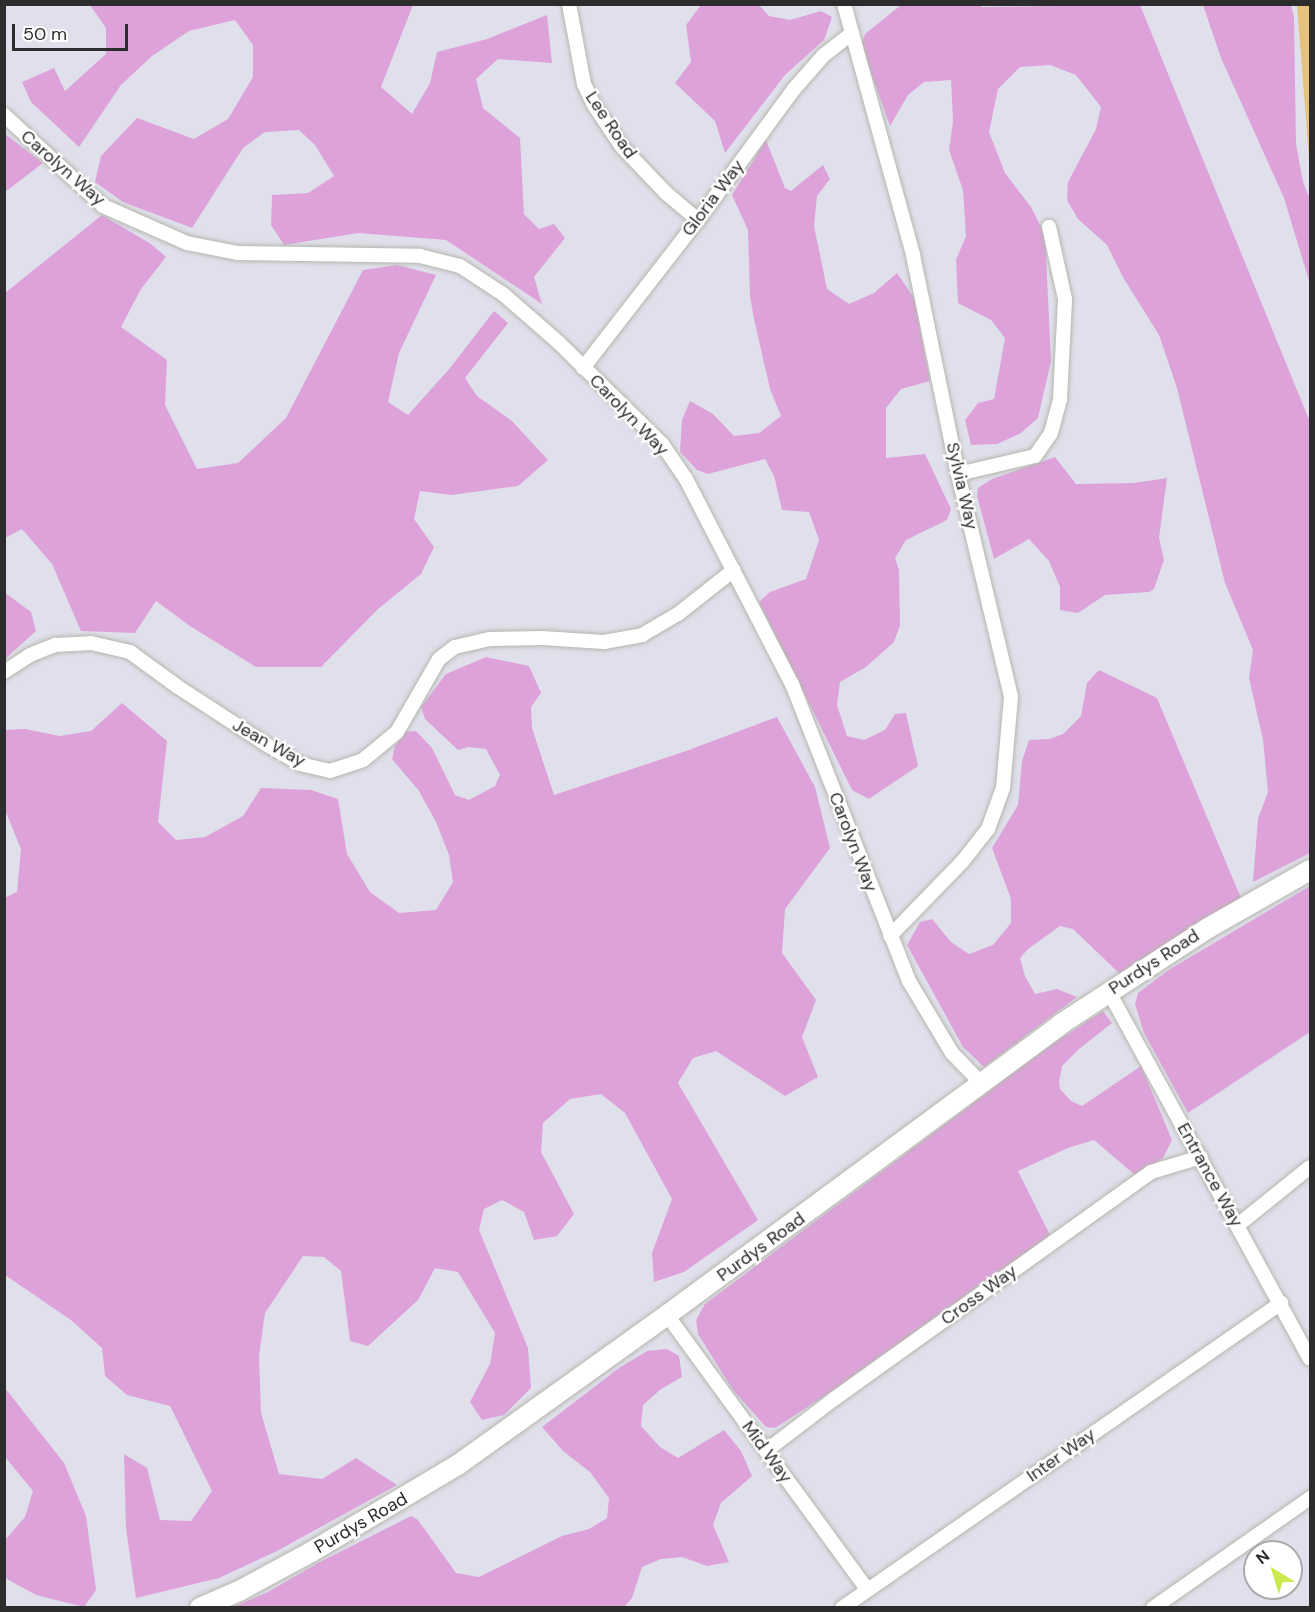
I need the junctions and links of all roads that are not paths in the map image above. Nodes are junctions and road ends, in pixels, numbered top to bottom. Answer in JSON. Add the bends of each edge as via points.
{"nodes":[{"id":1,"x":569,"y":4,"type":"edge"},
{"id":2,"x":844,"y":4,"type":"edge"},
{"id":3,"x":850,"y":35,"type":"junction"},
{"id":4,"x":4,"y":115,"type":"edge"},
{"id":5,"x":698,"y":220,"type":"junction"},
{"id":6,"x":1048,"y":227,"type":"dead end"},
{"id":7,"x":583,"y":368,"type":"junction"},
{"id":8,"x":958,"y":474,"type":"junction"},
{"id":9,"x":734,"y":570,"type":"junction"},
{"id":10,"x":4,"y":672,"type":"edge"},
{"id":11,"x":1311,"y":870,"type":"edge"},
{"id":12,"x":891,"y":936,"type":"junction"},
{"id":13,"x":1109,"y":992,"type":"junction"},
{"id":14,"x":982,"y":1084,"type":"junction"},
{"id":15,"x":1201,"y":1157,"type":"junction"},
{"id":16,"x":1311,"y":1167,"type":"edge"},
{"id":17,"x":1238,"y":1226,"type":"junction"},
{"id":18,"x":1281,"y":1303,"type":"junction"},
{"id":19,"x":668,"y":1315,"type":"junction"},
{"id":20,"x":1311,"y":1359,"type":"edge"},
{"id":21,"x":766,"y":1451,"type":"junction"},
{"id":22,"x":1311,"y":1498,"type":"edge"},
{"id":23,"x":867,"y":1589,"type":"junction"},
{"id":24,"x":200,"y":1608,"type":"edge"},
{"id":25,"x":842,"y":1608,"type":"edge"},
{"id":26,"x":1153,"y":1608,"type":"edge"}],
"edges":[{"from":1,"to":5,"type":"street","name":"Lee Road","via":[[584,84],[594,105],[622,147]]},
{"from":2,"to":3,"type":"street","name":"Sylvia Way"},
{"from":3,"to":5,"type":"street","name":"Gloria Way","via":[[824,55],[794,89]]},
{"from":3,"to":8,"type":"street","name":"Sylvia Way","via":[[913,255]]},
{"from":4,"to":7,"type":"street","name":"Carolyn Way","via":[[103,206],[187,243],[238,253],[420,256],[460,266],[503,294]]},
{"from":5,"to":7,"type":"street","name":"Gloria Way"},
{"from":6,"to":8,"type":"street","via":[[1065,299],[1060,399],[1051,432],[1035,456]]},
{"from":7,"to":9,"type":"street","name":"Carolyn Way","via":[[662,444],[686,479]]},
{"from":8,"to":12,"type":"street","name":"Sylvia Way","via":[[1011,697],[1003,788],[988,829]]},
{"from":9,"to":10,"type":"street","name":"Jean Way","via":[[678,614],[642,636],[604,642],[490,639],[455,647],[439,658],[397,732],[363,760],[330,771],[300,764],[269,746],[130,652],[91,643],[55,645]]},
{"from":9,"to":12,"type":"street","name":"Carolyn Way","via":[[792,684]]},
{"from":11,"to":13,"type":"main road","name":"Purdys Road","via":[[1208,928]]},
{"from":12,"to":14,"type":"street","name":"Carolyn Way","via":[[909,981],[952,1053]]},
{"from":13,"to":14,"type":"main road","name":"Purdys Road"},
{"from":13,"to":15,"type":"street","name":"Entrance Way"},
{"from":14,"to":19,"type":"main road","name":"Purdys Road"},
{"from":15,"to":17,"type":"street","name":"Entrance Way"},
{"from":15,"to":21,"type":"street","name":"Cross Way","via":[[1151,1172]]},
{"from":16,"to":17,"type":"street"},
{"from":17,"to":18,"type":"street","name":"Entrance Way"},
{"from":18,"to":20,"type":"street","name":"Entrance Way"},
{"from":18,"to":23,"type":"street","name":"Inter Way"},
{"from":19,"to":21,"type":"street","name":"Mid Way"},
{"from":19,"to":24,"type":"main road","name":"Purdys Road","via":[[423,1486],[273,1573]]},
{"from":21,"to":23,"type":"street","name":"Mid Way"},
{"from":22,"to":26,"type":"street"},
{"from":23,"to":25,"type":"street","name":"Inter Way"}]}
